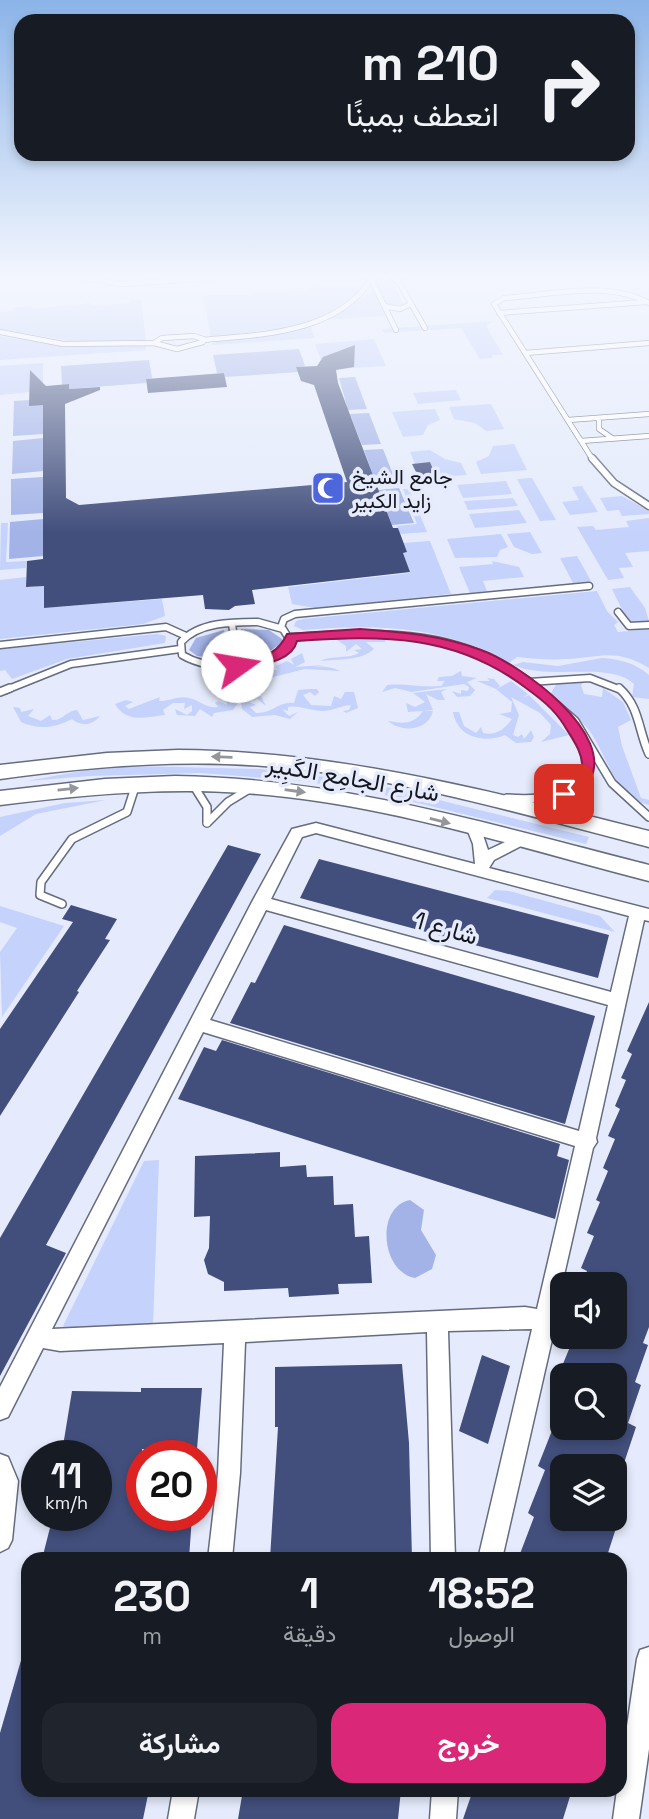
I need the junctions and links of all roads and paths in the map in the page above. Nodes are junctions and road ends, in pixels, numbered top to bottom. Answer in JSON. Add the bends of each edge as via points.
{"nodes":[{"id":1,"x":531,"y":363,"type":"edge"},
{"id":2,"x":649,"y":414,"type":"edge"},
{"id":3,"x":599,"y":418,"type":"junction"},
{"id":4,"x":568,"y":420,"type":"junction"},
{"id":5,"x":649,"y":436,"type":"edge"},
{"id":6,"x":612,"y":438,"type":"junction"},
{"id":7,"x":581,"y":441,"type":"junction"},
{"id":8,"x":649,"y":506,"type":"edge"},
{"id":9,"x":589,"y":586,"type":"dead end"},
{"id":10,"x":618,"y":612,"type":"dead end"},
{"id":11,"x":232,"y":623,"type":"junction"},
{"id":12,"x":649,"y":625,"type":"edge"},
{"id":13,"x":281,"y":627,"type":"junction"},
{"id":14,"x":186,"y":636,"type":"junction"},
{"id":15,"x":291,"y":637,"type":"junction"},
{"id":16,"x":0,"y":645,"type":"edge"},
{"id":17,"x":180,"y":649,"type":"junction"},
{"id":18,"x":237,"y":666,"type":"junction"},
{"id":19,"x":529,"y":682,"type":"junction"},
{"id":20,"x":0,"y":692,"type":"edge"},
{"id":21,"x":563,"y":712,"type":"junction"},
{"id":22,"x":649,"y":754,"type":"edge"},
{"id":23,"x":88,"y":760,"type":"junction"},
{"id":24,"x":0,"y":772,"type":"edge"},
{"id":25,"x":0,"y":781,"type":"edge"},
{"id":26,"x":192,"y":783,"type":"junction"},
{"id":27,"x":136,"y":784,"type":"junction"},
{"id":28,"x":253,"y":786,"type":"junction"},
{"id":29,"x":479,"y":796,"type":"junction"},
{"id":30,"x":0,"y":798,"type":"edge"},
{"id":31,"x":649,"y":817,"type":"edge"},
{"id":32,"x":474,"y":829,"type":"junction"},
{"id":33,"x":649,"y":839,"type":"edge"},
{"id":34,"x":518,"y":841,"type":"junction"},
{"id":35,"x":481,"y":867,"type":"junction"},
{"id":36,"x":649,"y":873,"type":"edge"},
{"id":37,"x":260,"y":902,"type":"junction"},
{"id":38,"x":62,"y":904,"type":"dead end"},
{"id":39,"x":644,"y":913,"type":"edge"},
{"id":40,"x":619,"y":1001,"type":"junction"},
{"id":41,"x":197,"y":1023,"type":"junction"},
{"id":42,"x":588,"y":1142,"type":"junction"},
{"id":43,"x":437,"y":1322,"type":"junction"},
{"id":44,"x":546,"y":1322,"type":"junction"},
{"id":45,"x":235,"y":1332,"type":"junction"},
{"id":46,"x":36,"y":1336,"type":"junction"},
{"id":47,"x":0,"y":1409,"type":"edge"},
{"id":48,"x":0,"y":1465,"type":"edge"},
{"id":49,"x":0,"y":1541,"type":"edge"},
{"id":50,"x":221,"y":1552,"type":"edge"},
{"id":51,"x":443,"y":1552,"type":"edge"},
{"id":52,"x":492,"y":1552,"type":"edge"},
{"id":53,"x":649,"y":1659,"type":"edge"},
{"id":54,"x":185,"y":1797,"type":"edge"},
{"id":55,"x":445,"y":1797,"type":"edge"},
{"id":56,"x":181,"y":1819,"type":"edge"},
{"id":57,"x":443,"y":1819,"type":"edge"},
{"id":58,"x":626,"y":1819,"type":"edge"}],
"edges":[{"from":1,"to":4,"type":"lane"},
{"from":2,"to":3,"type":"lane"},
{"from":3,"to":4,"type":"lane"},
{"from":3,"to":6,"type":"lane","via":[[599,429]]},
{"from":4,"to":7,"type":"lane"},
{"from":5,"to":6,"type":"lane"},
{"from":6,"to":7,"type":"lane"},
{"from":7,"to":8,"type":"lane","via":[[606,476]]},
{"from":9,"to":13,"type":"lane","via":[[295,614],[284,619]]},
{"from":10,"to":12,"type":"lane","via":[[626,625]]},
{"from":11,"to":13,"type":"lane"},
{"from":11,"to":14,"type":"lane"},
{"from":11,"to":18,"type":"lane"},
{"from":13,"to":15,"type":"lane"},
{"from":14,"to":16,"type":"lane","via":[[166,627]]},
{"from":14,"to":17,"type":"lane"},
{"from":15,"to":18,"type":"lane","via":[[289,647],[278,656]]},
{"from":15,"to":19,"type":"lane","via":[[383,632],[442,640],[479,653]]},
{"from":17,"to":18,"type":"lane","via":[[194,663]]},
{"from":17,"to":20,"type":"lane","via":[[71,664]]},
{"from":19,"to":21,"type":"lane"},
{"from":19,"to":22,"type":"lane","via":[[580,676],[620,690],[635,706]]},
{"from":21,"to":29,"type":"lane","via":[[588,757],[589,771],[580,785],[541,798]]},
{"from":21,"to":31,"type":"lane","via":[[581,727],[612,783]]},
{"from":23,"to":24,"type":"main road","name":"شارع الجامِع الكَبِير"},
{"from":23,"to":25,"type":"main road","via":[[49,774]]},
{"from":29,"to":23,"type":"main road","name":"شارع الجامِع الكَبِير","one_way":true,"via":[[288,762],[186,756]]},
{"from":26,"to":27,"type":"main road","name":"شارع الجامِع الكَبِير"},
{"from":26,"to":28,"type":"main road","name":"شارع الجامِع الكَبِير"},
{"from":26,"to":28,"type":"lane","via":[[204,800],[207,823]]},
{"from":30,"to":27,"type":"main road","name":"شارع الجامِع الكَبِير","one_way":true},
{"from":27,"to":38,"type":"lane","via":[[127,811],[72,839],[41,882],[40,895]]},
{"from":28,"to":32,"type":"main road","name":"شارع الجامِع الكَبِير","one_way":true,"via":[[374,804]]},
{"from":29,"to":33,"type":"main road","name":"شارع الجامِع الكَبِير"},
{"from":32,"to":34,"type":"main road","name":"شارع الجامِع الكَبِير"},
{"from":32,"to":35,"type":"street"},
{"from":34,"to":35,"type":"street","via":[[502,847]]},
{"from":34,"to":36,"type":"main road","name":"شارع الجامِع الكَبِير"},
{"from":35,"to":37,"type":"street","via":[[307,828],[297,833]]},
{"from":35,"to":39,"type":"street"},
{"from":37,"to":40,"type":"street","name":"شارع 1"},
{"from":37,"to":41,"type":"street"},
{"from":39,"to":40,"type":"street"},
{"from":40,"to":42,"type":"street"},
{"from":41,"to":42,"type":"street"},
{"from":41,"to":46,"type":"street"},
{"from":42,"to":44,"type":"street"},
{"from":43,"to":44,"type":"street","via":[[525,1317]]},
{"from":43,"to":45,"type":"street"},
{"from":43,"to":51,"type":"street"},
{"from":44,"to":52,"type":"street"},
{"from":45,"to":46,"type":"street","via":[[60,1341]]},
{"from":45,"to":50,"type":"street"},
{"from":46,"to":47,"type":"street"},
{"from":48,"to":49,"type":"street","via":[[7,1481]]},
{"from":53,"to":58,"type":"street"},
{"from":54,"to":56,"type":"street"},
{"from":55,"to":57,"type":"street"}]}
